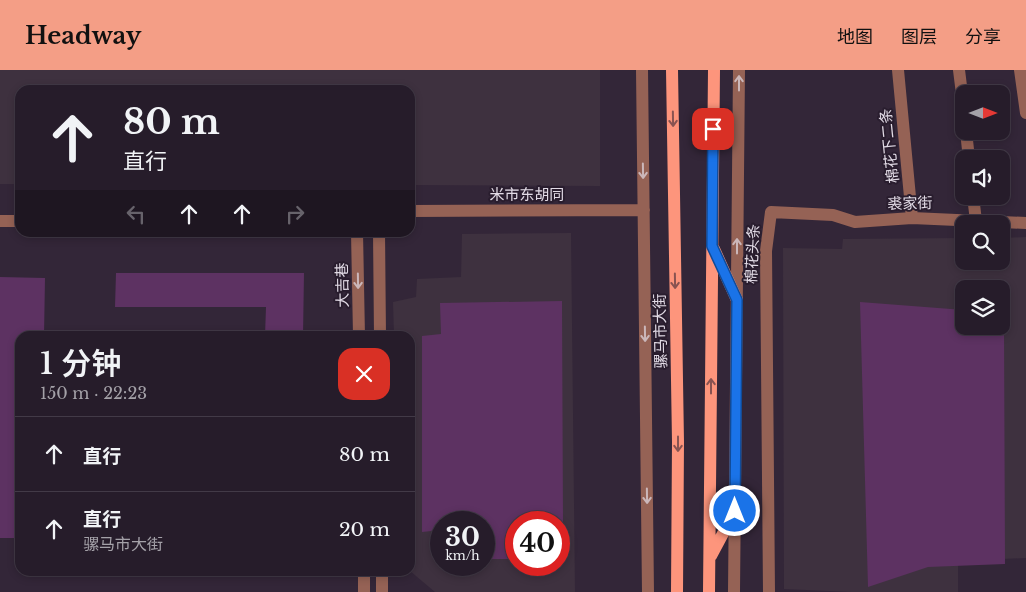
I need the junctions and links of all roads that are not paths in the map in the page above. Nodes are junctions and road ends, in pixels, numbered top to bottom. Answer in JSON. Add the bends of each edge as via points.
{"nodes":[{"id":1,"x":642,"y":70,"type":"edge"},
{"id":2,"x":672,"y":70,"type":"edge"},
{"id":3,"x":714,"y":70,"type":"edge"},
{"id":4,"x":739,"y":70,"type":"edge"},
{"id":5,"x":898,"y":70,"type":"edge"},
{"id":6,"x":959,"y":70,"type":"edge"},
{"id":7,"x":1020,"y":70,"type":"edge"},
{"id":8,"x":961,"y":85,"type":"edge"},
{"id":9,"x":1026,"y":113,"type":"edge"},
{"id":10,"x":644,"y":210,"type":"junction"},
{"id":11,"x":415,"y":211,"type":"edge"},
{"id":12,"x":912,"y":218,"type":"junction"},
{"id":13,"x":955,"y":220,"type":"edge"},
{"id":14,"x":0,"y":221,"type":"edge"},
{"id":15,"x":15,"y":221,"type":"edge"},
{"id":16,"x":854,"y":222,"type":"joint"},
{"id":17,"x":1010,"y":222,"type":"edge"},
{"id":18,"x":1026,"y":223,"type":"edge"},
{"id":19,"x":357,"y":237,"type":"edge"},
{"id":20,"x":378,"y":237,"type":"edge"},
{"id":21,"x":712,"y":246,"type":"junction"},
{"id":22,"x":737,"y":300,"type":"junction"},
{"id":23,"x":359,"y":331,"type":"edge"},
{"id":24,"x":380,"y":331,"type":"edge"},
{"id":25,"x":735,"y":511,"type":"junction"},
{"id":26,"x":709,"y":558,"type":"junction"},
{"id":27,"x":364,"y":576,"type":"edge"},
{"id":28,"x":382,"y":576,"type":"edge"},
{"id":29,"x":364,"y":592,"type":"edge"},
{"id":30,"x":382,"y":592,"type":"edge"},
{"id":31,"x":648,"y":592,"type":"edge"},
{"id":32,"x":677,"y":592,"type":"edge"},
{"id":33,"x":709,"y":592,"type":"edge"},
{"id":34,"x":734,"y":592,"type":"edge"},
{"id":35,"x":769,"y":592,"type":"edge"}],
"edges":[{"from":1,"to":10,"type":"street","name":"骡马市大街","one_way":true},
{"from":2,"to":32,"type":"main road","name":"骡马市大街","one_way":true},
{"from":3,"to":21,"type":"main road"},
{"from":22,"to":4,"type":"street","one_way":true},
{"from":5,"to":12,"type":"street","name":"棉花下二条"},
{"from":6,"to":8,"type":"street"},
{"from":7,"to":9,"type":"street"},
{"from":10,"to":11,"type":"street","name":"米市东胡同"},
{"from":10,"to":31,"type":"street","name":"骡马市大街","one_way":true},
{"from":12,"to":13,"type":"street","name":"裘家街"},
{"from":12,"to":16,"type":"street","name":"裘家街"},
{"from":14,"to":15,"type":"street"},
{"from":16,"to":35,"type":"street","name":"棉花头条","via":[[833,216],[771,212],[766,251]]},
{"from":17,"to":18,"type":"street","name":"裘家街"},
{"from":19,"to":23,"type":"street","name":"大吉巷","one_way":true},
{"from":20,"to":24,"type":"street"},
{"from":21,"to":22,"type":"main road"},
{"from":26,"to":21,"type":"main road","one_way":true},
{"from":22,"to":25,"type":"street"},
{"from":25,"to":26,"type":"main road"},
{"from":25,"to":34,"type":"street"},
{"from":26,"to":33,"type":"main road"},
{"from":27,"to":29,"type":"street"},
{"from":28,"to":30,"type":"street"}]}
